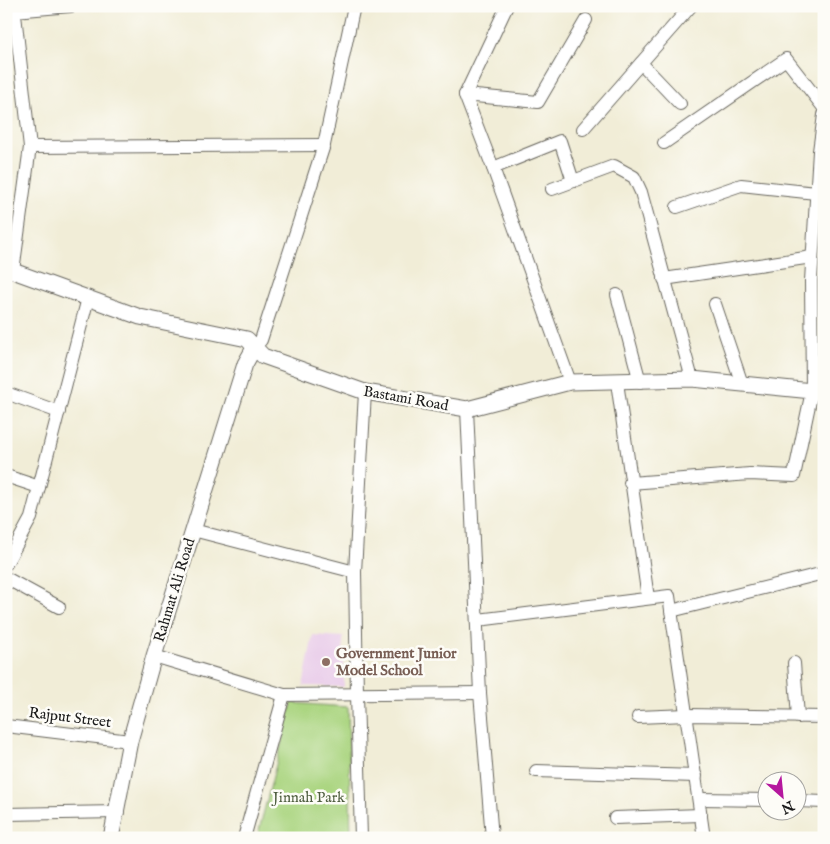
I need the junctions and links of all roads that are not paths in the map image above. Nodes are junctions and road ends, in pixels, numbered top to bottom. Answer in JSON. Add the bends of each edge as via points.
{"nodes":[{"id":1,"x":71,"y":6,"type":"edge"},
{"id":2,"x":354,"y":6,"type":"edge"},
{"id":3,"x":507,"y":6,"type":"edge"},
{"id":4,"x":691,"y":6,"type":"edge"},
{"id":5,"x":14,"y":9,"type":"edge"},
{"id":6,"x":586,"y":20,"type":"dead end"},
{"id":7,"x":641,"y":64,"type":"junction"},
{"id":8,"x":465,"y":95,"type":"junction"},
{"id":9,"x":680,"y":104,"type":"dead end"},
{"id":10,"x":824,"y":108,"type":"edge"},
{"id":11,"x":824,"y":115,"type":"edge"},
{"id":12,"x":583,"y":129,"type":"dead end"},
{"id":13,"x":664,"y":143,"type":"dead end"},
{"id":14,"x":324,"y":145,"type":"junction"},
{"id":15,"x":30,"y":147,"type":"junction"},
{"id":16,"x":493,"y":168,"type":"junction"},
{"id":17,"x":573,"y":181,"type":"junction"},
{"id":18,"x":552,"y":189,"type":"dead end"},
{"id":19,"x":816,"y":193,"type":"junction"},
{"id":20,"x":677,"y":207,"type":"dead end"},
{"id":21,"x":812,"y":257,"type":"junction"},
{"id":22,"x":10,"y":271,"type":"edge"},
{"id":23,"x":664,"y":279,"type":"junction"},
{"id":24,"x":817,"y":281,"type":"edge"},
{"id":25,"x":617,"y":295,"type":"dead end"},
{"id":26,"x":88,"y":298,"type":"junction"},
{"id":27,"x":715,"y":304,"type":"dead end"},
{"id":28,"x":254,"y":348,"type":"junction"},
{"id":29,"x":692,"y":379,"type":"junction"},
{"id":30,"x":570,"y":382,"type":"junction"},
{"id":31,"x":617,"y":382,"type":"junction"},
{"id":32,"x":640,"y":382,"type":"junction"},
{"id":33,"x":742,"y":384,"type":"junction"},
{"id":34,"x":365,"y":392,"type":"junction"},
{"id":35,"x":818,"y":392,"type":"edge"},
{"id":36,"x":6,"y":393,"type":"edge"},
{"id":37,"x":467,"y":409,"type":"junction"},
{"id":38,"x":59,"y":412,"type":"junction"},
{"id":39,"x":6,"y":476,"type":"edge"},
{"id":40,"x":630,"y":483,"type":"junction"},
{"id":41,"x":39,"y":487,"type":"junction"},
{"id":42,"x":193,"y":530,"type":"junction"},
{"id":43,"x":6,"y":564,"type":"edge"},
{"id":44,"x":355,"y":572,"type":"junction"},
{"id":45,"x":824,"y":574,"type":"edge"},
{"id":46,"x":6,"y":578,"type":"edge"},
{"id":47,"x":648,"y":598,"type":"junction"},
{"id":48,"x":59,"y":607,"type":"dead end"},
{"id":49,"x":671,"y":611,"type":"junction"},
{"id":50,"x":478,"y":620,"type":"junction"},
{"id":51,"x":154,"y":656,"type":"junction"},
{"id":52,"x":794,"y":663,"type":"dead end"},
{"id":53,"x":480,"y":693,"type":"junction"},
{"id":54,"x":357,"y":694,"type":"junction"},
{"id":55,"x":284,"y":695,"type":"junction"},
{"id":56,"x":687,"y":716,"type":"junction"},
{"id":57,"x":638,"y":717,"type":"dead end"},
{"id":58,"x":798,"y":717,"type":"junction"},
{"id":59,"x":824,"y":717,"type":"edge"},
{"id":60,"x":6,"y":726,"type":"edge"},
{"id":61,"x":130,"y":741,"type":"junction"},
{"id":62,"x":536,"y":771,"type":"dead end"},
{"id":63,"x":696,"y":776,"type":"junction"},
{"id":64,"x":700,"y":799,"type":"junction"},
{"id":65,"x":758,"y":800,"type":"edge"},
{"id":66,"x":808,"y":801,"type":"edge"},
{"id":67,"x":824,"y":802,"type":"edge"},
{"id":68,"x":118,"y":812,"type":"junction"},
{"id":69,"x":6,"y":814,"type":"edge"},
{"id":70,"x":701,"y":815,"type":"junction"},
{"id":71,"x":615,"y":818,"type":"dead end"},
{"id":72,"x":111,"y":838,"type":"edge"},
{"id":73,"x":244,"y":838,"type":"edge"},
{"id":74,"x":361,"y":838,"type":"edge"},
{"id":75,"x":492,"y":838,"type":"edge"},
{"id":76,"x":704,"y":838,"type":"edge"}],
"edges":[{"from":1,"to":5,"type":"street"},
{"from":2,"to":14,"type":"street"},
{"from":3,"to":8,"type":"street"},
{"from":4,"to":7,"type":"street"},
{"from":5,"to":15,"type":"street"},
{"from":6,"to":8,"type":"street","via":[[538,102]]},
{"from":7,"to":9,"type":"street"},
{"from":7,"to":12,"type":"street"},
{"from":8,"to":16,"type":"street"},
{"from":10,"to":13,"type":"street","via":[[786,59]]},
{"from":11,"to":19,"type":"street"},
{"from":14,"to":15,"type":"street"},
{"from":14,"to":28,"type":"street","via":[[261,340]]},
{"from":15,"to":22,"type":"street"},
{"from":16,"to":17,"type":"street","via":[[560,141]]},
{"from":16,"to":30,"type":"street"},
{"from":17,"to":18,"type":"street"},
{"from":17,"to":23,"type":"street","via":[[614,166],[634,177]]},
{"from":19,"to":20,"type":"street","via":[[741,185]]},
{"from":19,"to":21,"type":"street"},
{"from":21,"to":23,"type":"street"},
{"from":21,"to":24,"type":"street"},
{"from":22,"to":26,"type":"street","name":"Bastami Road"},
{"from":23,"to":29,"type":"street"},
{"from":24,"to":35,"type":"street"},
{"from":25,"to":32,"type":"street"},
{"from":26,"to":28,"type":"street","name":"Bastami Road","via":[[140,317],[247,339]]},
{"from":26,"to":38,"type":"street"},
{"from":27,"to":33,"type":"street"},
{"from":28,"to":34,"type":"street","name":"Bastami Road","via":[[263,356]]},
{"from":28,"to":42,"type":"street","name":"Rahmat Ali Road","via":[[245,364]]},
{"from":29,"to":32,"type":"street","name":"Bastami Road"},
{"from":29,"to":33,"type":"street","name":"Bastami Road"},
{"from":30,"to":31,"type":"street","name":"Bastami Road"},
{"from":30,"to":37,"type":"street","name":"Bastami Road"},
{"from":31,"to":32,"type":"street","name":"Bastami Road"},
{"from":31,"to":40,"type":"street"},
{"from":33,"to":35,"type":"street","name":"Bastami Road"},
{"from":34,"to":37,"type":"street","name":"Bastami Road"},
{"from":34,"to":44,"type":"street"},
{"from":35,"to":40,"type":"street","via":[[794,476],[750,474]]},
{"from":36,"to":38,"type":"street"},
{"from":37,"to":50,"type":"street"},
{"from":38,"to":41,"type":"street"},
{"from":39,"to":41,"type":"street"},
{"from":40,"to":47,"type":"street"},
{"from":41,"to":43,"type":"street","via":[[31,518]]},
{"from":42,"to":44,"type":"street"},
{"from":42,"to":51,"type":"street","name":"Rahmat Ali Road"},
{"from":44,"to":54,"type":"street"},
{"from":45,"to":49,"type":"street"},
{"from":46,"to":48,"type":"street"},
{"from":47,"to":49,"type":"street","via":[[669,596]]},
{"from":47,"to":50,"type":"street"},
{"from":49,"to":56,"type":"street"},
{"from":50,"to":53,"type":"street"},
{"from":51,"to":55,"type":"street"},
{"from":51,"to":61,"type":"street","name":"Rahmat Ali Road"},
{"from":52,"to":58,"type":"street"},
{"from":53,"to":54,"type":"street"},
{"from":53,"to":75,"type":"street"},
{"from":54,"to":55,"type":"street"},
{"from":54,"to":74,"type":"street"},
{"from":55,"to":73,"type":"street"},
{"from":56,"to":57,"type":"street"},
{"from":56,"to":58,"type":"street"},
{"from":56,"to":63,"type":"street"},
{"from":58,"to":59,"type":"street"},
{"from":60,"to":61,"type":"street","name":"Rajput Street"},
{"from":61,"to":68,"type":"street","name":"Rahmat Ali Road"},
{"from":62,"to":63,"type":"street"},
{"from":63,"to":64,"type":"street"},
{"from":64,"to":65,"type":"street"},
{"from":64,"to":70,"type":"street"},
{"from":66,"to":67,"type":"street"},
{"from":68,"to":69,"type":"street"},
{"from":68,"to":72,"type":"street","name":"Rahmat Ali Road"},
{"from":70,"to":71,"type":"street"},
{"from":70,"to":76,"type":"street"}]}
